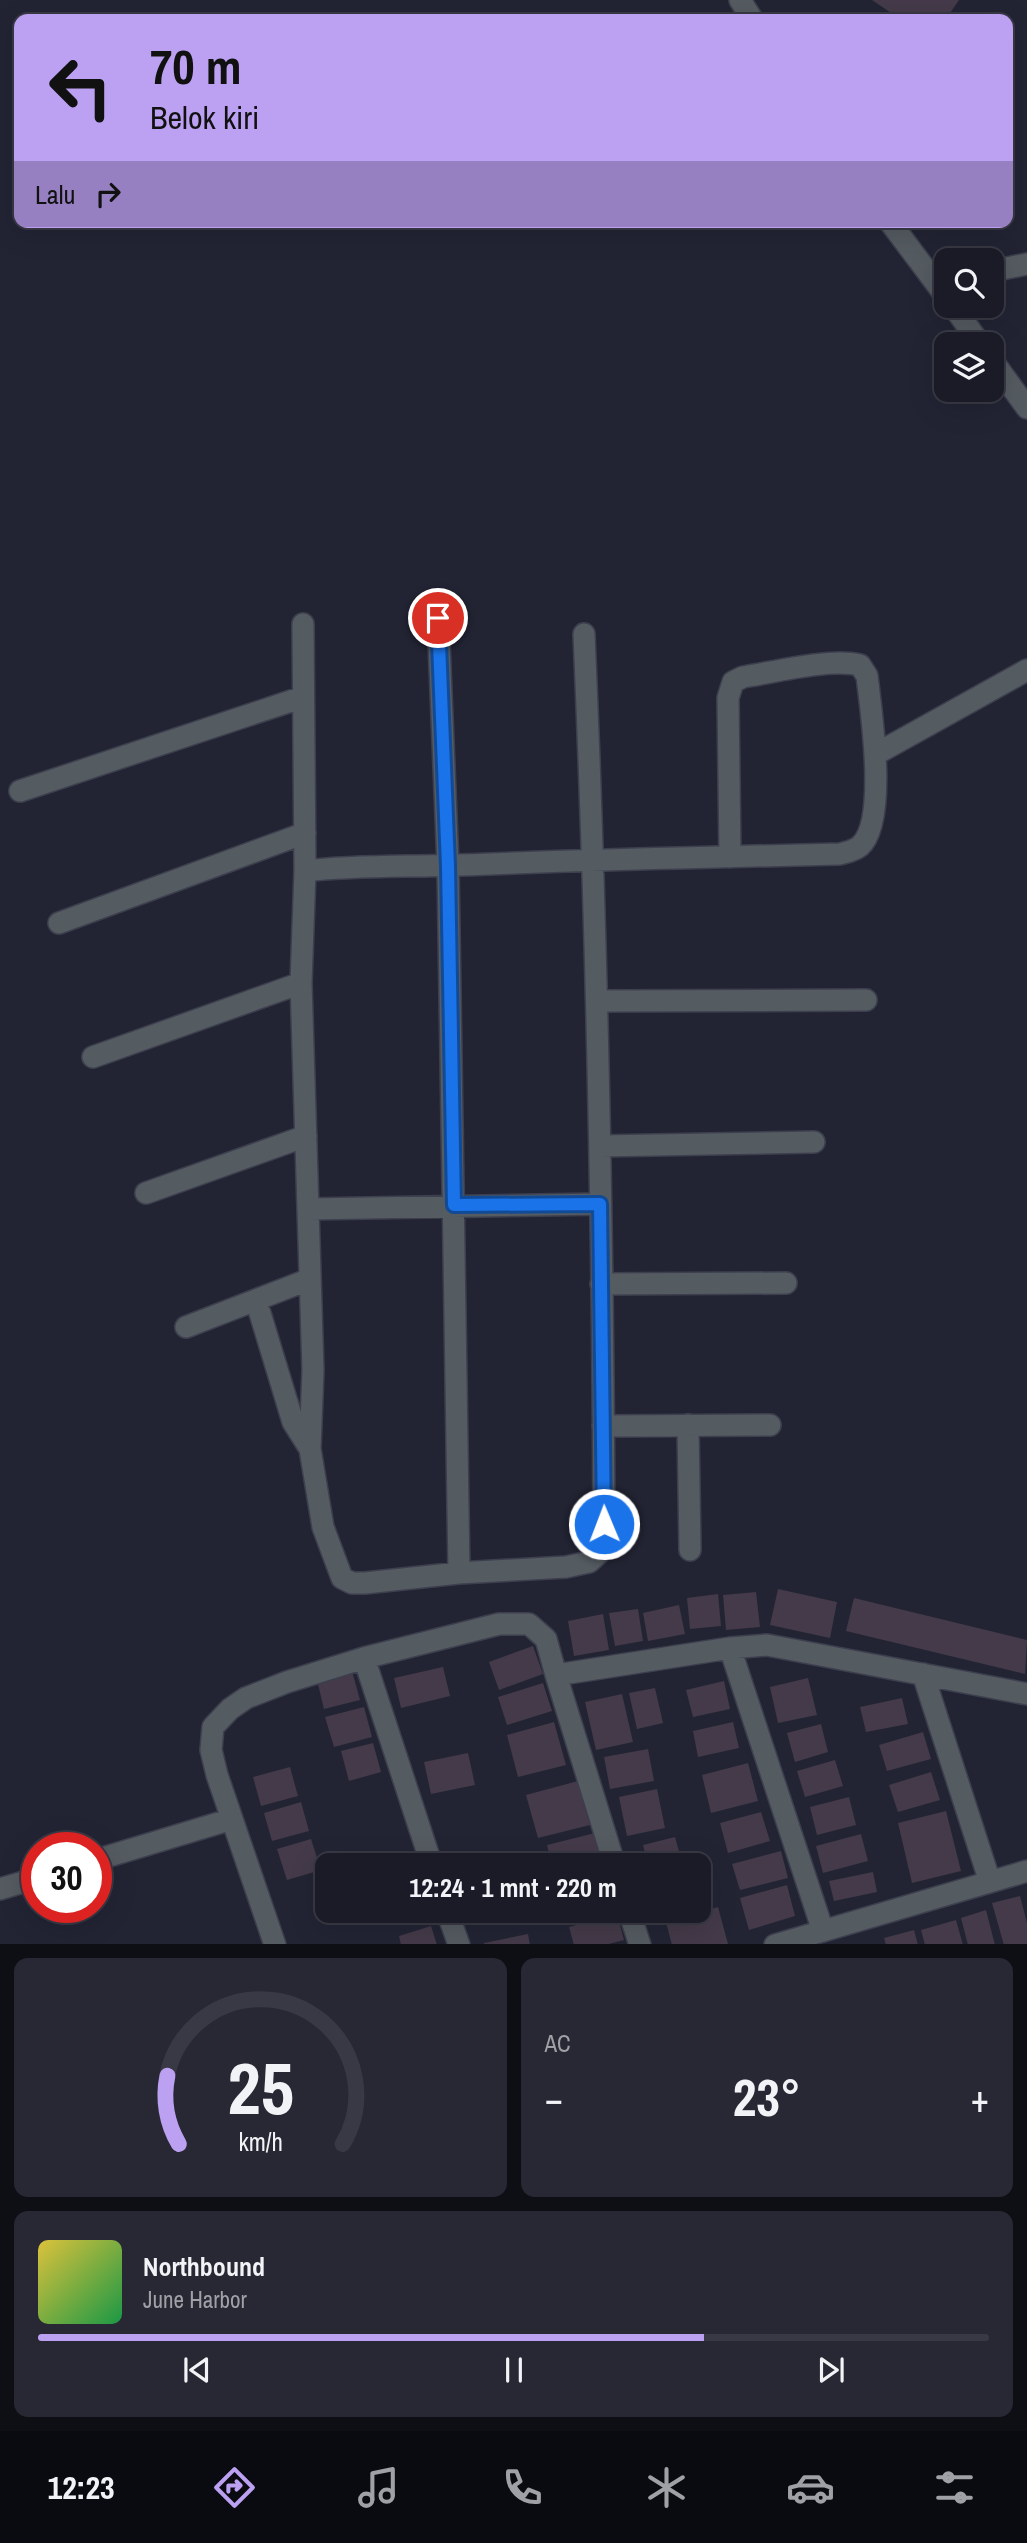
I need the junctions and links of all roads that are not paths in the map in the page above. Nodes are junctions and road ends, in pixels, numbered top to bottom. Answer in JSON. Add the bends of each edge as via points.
{"nodes":[{"id":1,"x":895,"y":228,"type":"edge"},
{"id":2,"x":1027,"y":264,"type":"edge"},
{"id":3,"x":1004,"y":269,"type":"edge"},
{"id":4,"x":934,"y":277,"type":"edge"},
{"id":5,"x":1004,"y":376,"type":"edge"},
{"id":6,"x":1027,"y":408,"type":"edge"},
{"id":7,"x":438,"y":618,"type":"dead end"},
{"id":8,"x":303,"y":624,"type":"dead end"},
{"id":9,"x":584,"y":634,"type":"dead end"},
{"id":10,"x":1027,"y":670,"type":"edge"},
{"id":11,"x":303,"y":697,"type":"junction"},
{"id":12,"x":876,"y":754,"type":"junction"},
{"id":13,"x":20,"y":791,"type":"dead end"},
{"id":14,"x":305,"y":833,"type":"junction"},
{"id":15,"x":730,"y":857,"type":"junction"},
{"id":16,"x":594,"y":860,"type":"junction"},
{"id":17,"x":448,"y":866,"type":"junction"},
{"id":18,"x":305,"y":871,"type":"junction"},
{"id":19,"x":59,"y":922,"type":"dead end"},
{"id":20,"x":301,"y":983,"type":"junction"},
{"id":21,"x":866,"y":1000,"type":"dead end"},
{"id":22,"x":598,"y":1002,"type":"junction"},
{"id":23,"x":93,"y":1057,"type":"dead end"},
{"id":24,"x":306,"y":1136,"type":"junction"},
{"id":25,"x":814,"y":1142,"type":"dead end"},
{"id":26,"x":600,"y":1146,"type":"junction"},
{"id":27,"x":146,"y":1193,"type":"dead end"},
{"id":28,"x":600,"y":1204,"type":"junction"},
{"id":29,"x":454,"y":1205,"type":"junction"},
{"id":30,"x":309,"y":1209,"type":"junction"},
{"id":31,"x":310,"y":1279,"type":"junction"},
{"id":32,"x":786,"y":1283,"type":"dead end"},
{"id":33,"x":601,"y":1284,"type":"junction"},
{"id":34,"x":256,"y":1300,"type":"junction"},
{"id":35,"x":186,"y":1327,"type":"dead end"},
{"id":36,"x":770,"y":1425,"type":"dead end"},
{"id":37,"x":603,"y":1426,"type":"junction"},
{"id":38,"x":688,"y":1426,"type":"junction"},
{"id":39,"x":310,"y":1449,"type":"junction"},
{"id":40,"x":690,"y":1550,"type":"dead end"},
{"id":41,"x":458,"y":1573,"type":"junction"},
{"id":42,"x":730,"y":1648,"type":"junction"},
{"id":43,"x":364,"y":1658,"type":"junction"},
{"id":44,"x":923,"y":1674,"type":"junction"},
{"id":45,"x":556,"y":1675,"type":"junction"},
{"id":46,"x":1027,"y":1694,"type":"edge"},
{"id":47,"x":232,"y":1819,"type":"junction"},
{"id":48,"x":428,"y":1853,"type":"edge"},
{"id":49,"x":611,"y":1853,"type":"edge"},
{"id":50,"x":112,"y":1855,"type":"edge"},
{"id":51,"x":1027,"y":1871,"type":"edge"},
{"id":52,"x":990,"y":1882,"type":"junction"},
{"id":53,"x":21,"y":1883,"type":"edge"},
{"id":54,"x":0,"y":1889,"type":"edge"},
{"id":55,"x":451,"y":1923,"type":"edge"},
{"id":56,"x":633,"y":1923,"type":"edge"},
{"id":57,"x":823,"y":1931,"type":"junction"},
{"id":58,"x":275,"y":1944,"type":"edge"},
{"id":59,"x":459,"y":1944,"type":"edge"},
{"id":60,"x":640,"y":1944,"type":"edge"},
{"id":61,"x":775,"y":1944,"type":"edge"}],
"edges":[{"from":1,"to":4,"type":"street"},
{"from":2,"to":3,"type":"street"},
{"from":5,"to":6,"type":"street"},
{"from":7,"to":17,"type":"street"},
{"from":8,"to":11,"type":"street"},
{"from":9,"to":16,"type":"street"},
{"from":10,"to":12,"type":"street"},
{"from":11,"to":13,"type":"street"},
{"from":11,"to":14,"type":"street"},
{"from":12,"to":15,"type":"street","via":[[872,816],[860,846],[839,854]]},
{"from":12,"to":15,"type":"street","via":[[867,676],[860,665],[825,664],[733,682],[728,698]]},
{"from":14,"to":18,"type":"street"},
{"from":14,"to":19,"type":"street"},
{"from":15,"to":16,"type":"street"},
{"from":16,"to":17,"type":"street"},
{"from":16,"to":22,"type":"street"},
{"from":17,"to":18,"type":"street"},
{"from":17,"to":29,"type":"street"},
{"from":18,"to":20,"type":"street"},
{"from":20,"to":23,"type":"street"},
{"from":20,"to":24,"type":"street"},
{"from":21,"to":22,"type":"street"},
{"from":22,"to":26,"type":"street"},
{"from":24,"to":27,"type":"street"},
{"from":24,"to":30,"type":"street"},
{"from":25,"to":26,"type":"street"},
{"from":26,"to":28,"type":"street"},
{"from":28,"to":29,"type":"street"},
{"from":28,"to":33,"type":"street"},
{"from":29,"to":30,"type":"street"},
{"from":29,"to":41,"type":"street"},
{"from":30,"to":31,"type":"street"},
{"from":31,"to":34,"type":"street"},
{"from":31,"to":39,"type":"street"},
{"from":32,"to":33,"type":"street"},
{"from":33,"to":37,"type":"street"},
{"from":34,"to":35,"type":"street"},
{"from":34,"to":39,"type":"street","via":[[293,1422]]},
{"from":36,"to":38,"type":"street"},
{"from":37,"to":38,"type":"street"},
{"from":37,"to":41,"type":"street","via":[[604,1538],[600,1552],[589,1562],[566,1567]]},
{"from":38,"to":40,"type":"street"},
{"from":39,"to":41,"type":"street","via":[[323,1527],[342,1578],[365,1583]]},
{"from":42,"to":44,"type":"street","via":[[766,1645]]},
{"from":42,"to":45,"type":"street"},
{"from":42,"to":57,"type":"street"},
{"from":43,"to":45,"type":"street","via":[[499,1624],[529,1624],[547,1639]]},
{"from":43,"to":47,"type":"street","via":[[246,1698],[213,1727],[211,1751]]},
{"from":43,"to":48,"type":"street"},
{"from":44,"to":46,"type":"street"},
{"from":44,"to":52,"type":"street"},
{"from":45,"to":49,"type":"street"},
{"from":47,"to":50,"type":"street"},
{"from":47,"to":58,"type":"street"},
{"from":51,"to":52,"type":"street"},
{"from":52,"to":57,"type":"street"},
{"from":53,"to":54,"type":"street"},
{"from":55,"to":59,"type":"street"},
{"from":56,"to":60,"type":"street"},
{"from":57,"to":61,"type":"street"}]}
